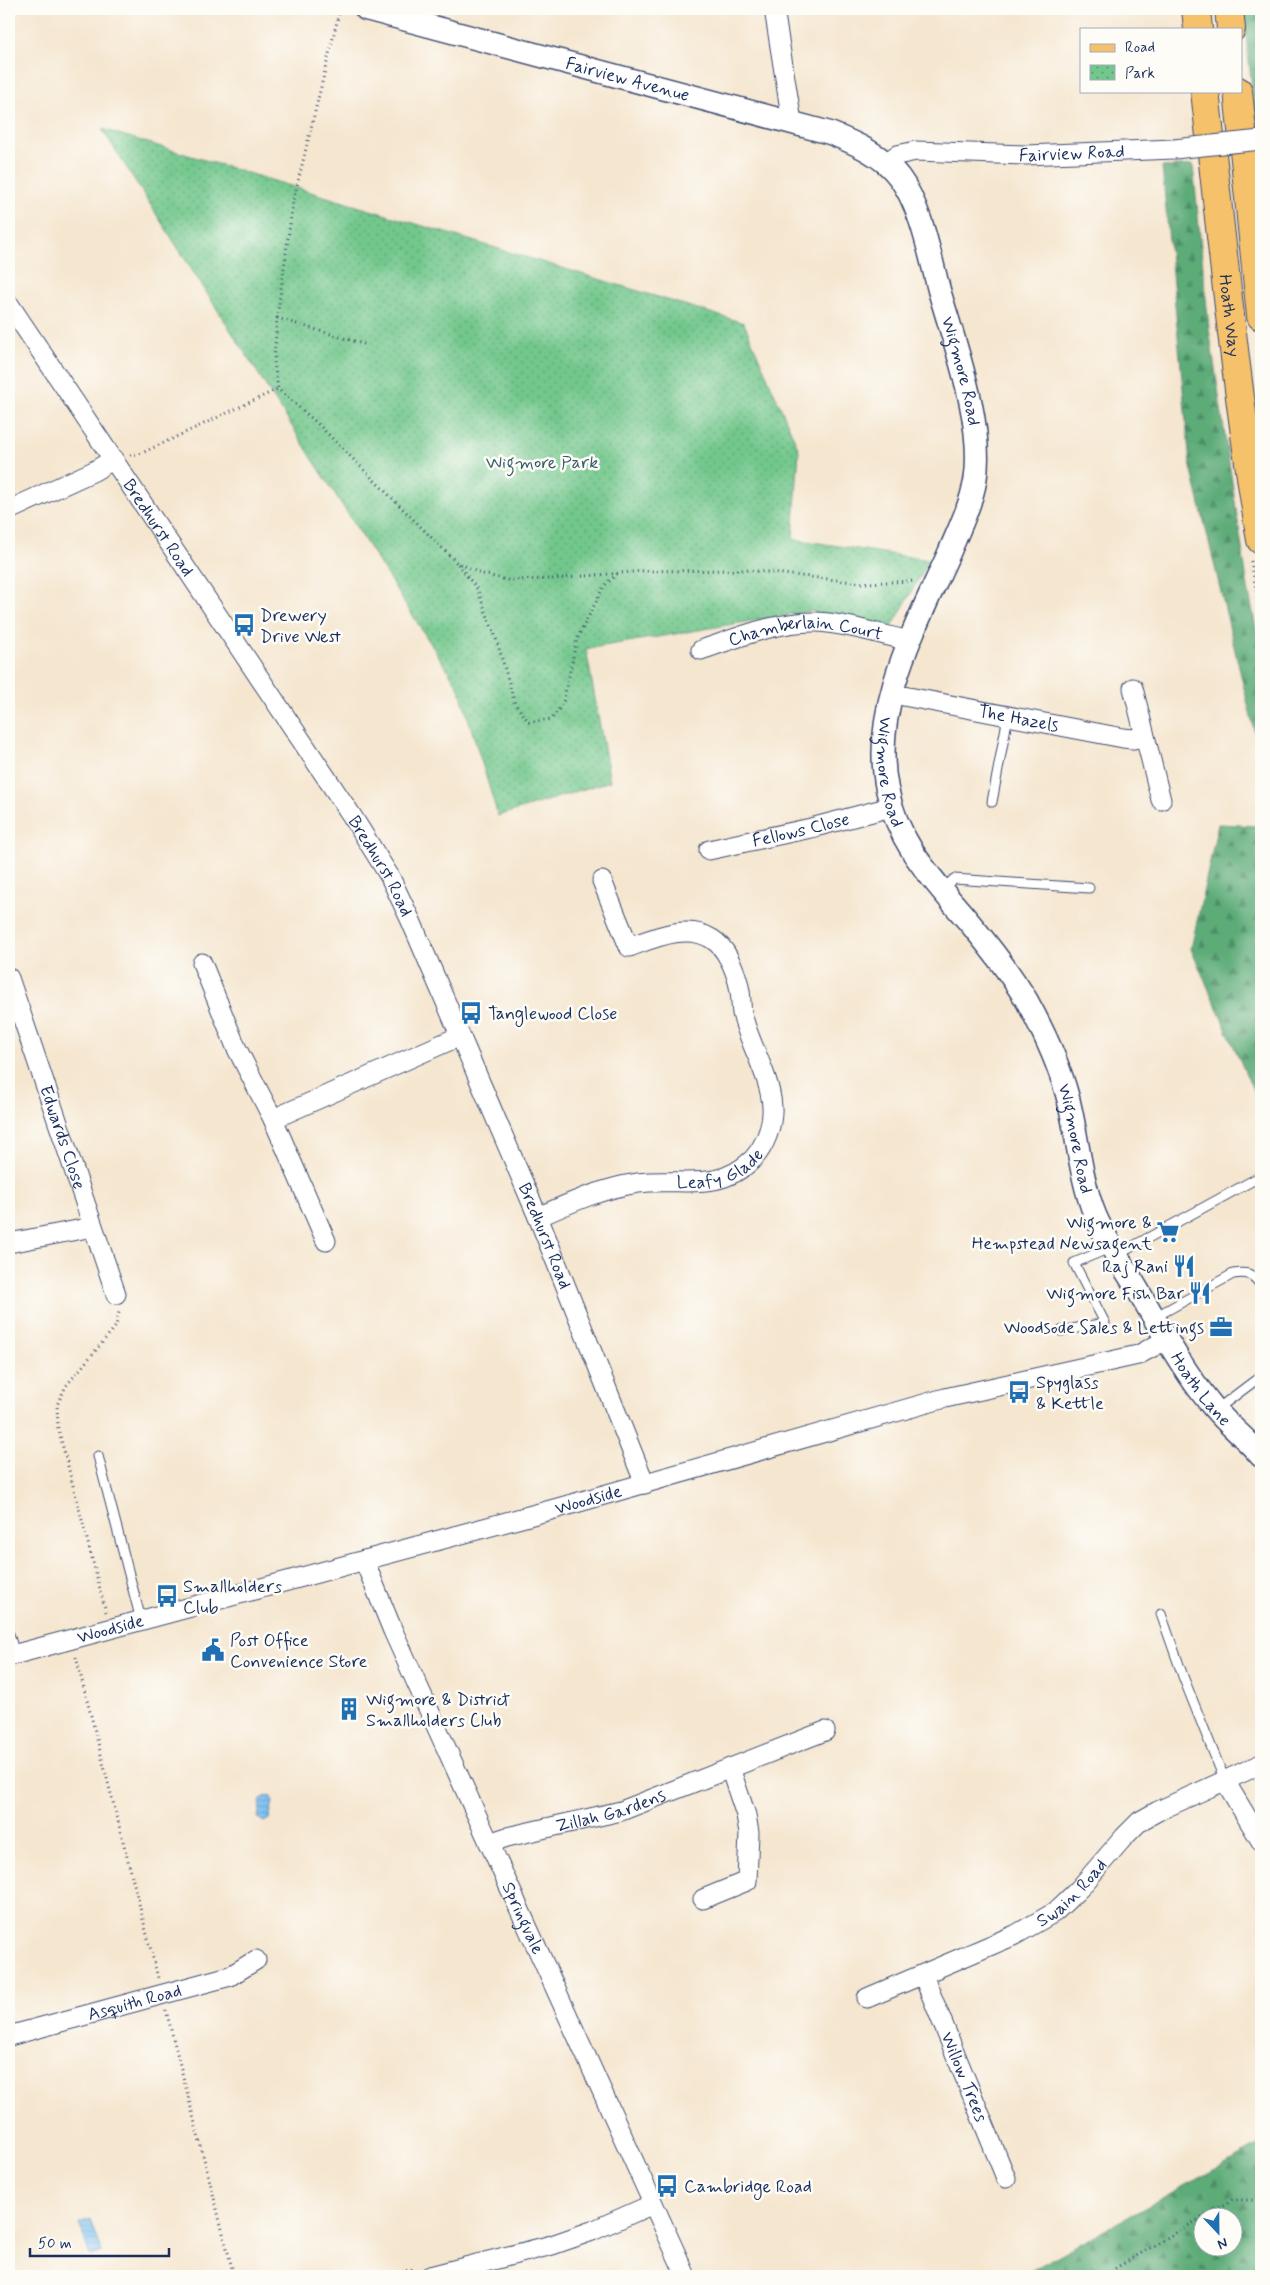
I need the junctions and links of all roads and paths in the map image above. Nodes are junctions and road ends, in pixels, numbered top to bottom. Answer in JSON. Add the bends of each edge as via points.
{"nodes":[{"id":1,"x":340,"y":9,"type":"edge"},
{"id":2,"x":366,"y":9,"type":"edge"},
{"id":3,"x":774,"y":9,"type":"edge"},
{"id":4,"x":1196,"y":9,"type":"edge"},
{"id":5,"x":1228,"y":9,"type":"edge"},
{"id":6,"x":1198,"y":28,"type":"edge"},
{"id":7,"x":1231,"y":28,"type":"edge"},
{"id":8,"x":1206,"y":92,"type":"edge"},
{"id":9,"x":1238,"y":92,"type":"edge"},
{"id":10,"x":792,"y":122,"type":"junction"},
{"id":11,"x":1261,"y":140,"type":"edge"},
{"id":12,"x":886,"y":163,"type":"junction"},
{"id":13,"x":9,"y":304,"type":"edge"},
{"id":14,"x":1261,"y":316,"type":"edge"},
{"id":15,"x":277,"y":318,"type":"junction"},
{"id":16,"x":367,"y":345,"type":"dead end"},
{"id":17,"x":278,"y":389,"type":"junction"},
{"id":18,"x":114,"y":459,"type":"junction"},
{"id":19,"x":9,"y":510,"type":"edge"},
{"id":20,"x":1261,"y":540,"type":"edge"},
{"id":21,"x":456,"y":562,"type":"junction"},
{"id":22,"x":617,"y":574,"type":"junction"},
{"id":23,"x":937,"y":581,"type":"junction"},
{"id":24,"x":910,"y":642,"type":"junction"},
{"id":25,"x":701,"y":650,"type":"dead end"},
{"id":26,"x":1133,"y":688,"type":"dead end"},
{"id":27,"x":893,"y":694,"type":"junction"},
{"id":28,"x":1008,"y":716,"type":"junction"},
{"id":29,"x":1144,"y":736,"type":"junction"},
{"id":30,"x":1161,"y":800,"type":"dead end"},
{"id":31,"x":992,"y":802,"type":"dead end"},
{"id":32,"x":891,"y":807,"type":"junction"},
{"id":33,"x":710,"y":850,"type":"dead end"},
{"id":34,"x":602,"y":880,"type":"dead end"},
{"id":35,"x":1089,"y":888,"type":"dead end"},
{"id":36,"x":941,"y":891,"type":"junction"},
{"id":37,"x":202,"y":962,"type":"dead end"},
{"id":38,"x":9,"y":978,"type":"edge"},
{"id":39,"x":460,"y":1036,"type":"junction"},
{"id":40,"x":273,"y":1119,"type":"junction"},
{"id":41,"x":1261,"y":1176,"type":"edge"},
{"id":42,"x":538,"y":1216,"type":"junction"},
{"id":43,"x":93,"y":1227,"type":"junction"},
{"id":44,"x":326,"y":1241,"type":"dead end"},
{"id":45,"x":9,"y":1243,"type":"edge"},
{"id":46,"x":1114,"y":1251,"type":"junction"},
{"id":47,"x":1261,"y":1286,"type":"edge"},
{"id":48,"x":116,"y":1294,"type":"dead end"},
{"id":49,"x":1153,"y":1318,"type":"junction"},
{"id":50,"x":1061,"y":1330,"type":"dead end"},
{"id":51,"x":1166,"y":1340,"type":"junction"},
{"id":52,"x":1261,"y":1376,"type":"edge"},
{"id":53,"x":1216,"y":1410,"type":"junction"},
{"id":54,"x":98,"y":1456,"type":"dead end"},
{"id":55,"x":1261,"y":1456,"type":"edge"},
{"id":56,"x":645,"y":1484,"type":"junction"},
{"id":57,"x":364,"y":1560,"type":"junction"},
{"id":58,"x":1160,"y":1614,"type":"dead end"},
{"id":59,"x":141,"y":1620,"type":"junction"},
{"id":60,"x":9,"y":1634,"type":"edge"},
{"id":61,"x":82,"y":1652,"type":"dead end"},
{"id":62,"x":12,"y":1655,"type":"edge"},
{"id":63,"x":825,"y":1731,"type":"dead end"},
{"id":64,"x":1261,"y":1764,"type":"edge"},
{"id":65,"x":730,"y":1768,"type":"junction"},
{"id":66,"x":1225,"y":1781,"type":"junction"},
{"id":67,"x":1261,"y":1841,"type":"edge"},
{"id":68,"x":490,"y":1843,"type":"junction"},
{"id":69,"x":703,"y":1899,"type":"dead end"},
{"id":70,"x":256,"y":1960,"type":"dead end"},
{"id":71,"x":923,"y":1975,"type":"junction"},
{"id":72,"x":162,"y":1995,"type":"junction"},
{"id":73,"x":866,"y":1998,"type":"dead end"},
{"id":74,"x":9,"y":2036,"type":"edge"},
{"id":75,"x":1006,"y":2178,"type":"dead end"},
{"id":76,"x":1261,"y":2200,"type":"edge"},
{"id":77,"x":652,"y":2204,"type":"junction"},
{"id":78,"x":423,"y":2273,"type":"edge"},
{"id":79,"x":234,"y":2276,"type":"edge"},
{"id":80,"x":387,"y":2276,"type":"edge"},
{"id":81,"x":686,"y":2276,"type":"edge"},
{"id":82,"x":1102,"y":2276,"type":"edge"}],
"edges":[{"from":1,"to":15,"type":"path","via":[[293,202]]},
{"from":2,"to":10,"type":"street","name":"Fairview Avenue"},
{"from":3,"to":10,"type":"street"},
{"from":4,"to":6,"type":"main road"},
{"from":5,"to":7,"type":"main road"},
{"from":8,"to":20,"type":"main road","name":"Hoath Way","via":[[1231,333]]},
{"from":9,"to":14,"type":"main road","name":"Hoath Way"},
{"from":10,"to":12,"type":"street","name":"Fairview Avenue","via":[[846,139]]},
{"from":11,"to":12,"type":"street","name":"Fairview Road","bridge":true,"via":[[1174,149],[1026,155],[916,151],[897,155]]},
{"from":12,"to":23,"type":"street","name":"Wigmore Road","via":[[904,185],[926,244],[968,395],[974,434],[976,467],[972,494]]},
{"from":13,"to":18,"type":"street","name":"Bredhurst Road"},
{"from":15,"to":16,"type":"path"},
{"from":15,"to":17,"type":"path","via":[[274,362]]},
{"from":17,"to":18,"type":"path","via":[[142,453]]},
{"from":17,"to":21,"type":"path","via":[[317,423]]},
{"from":18,"to":19,"type":"street","via":[[94,472]]},
{"from":18,"to":39,"type":"street","name":"Bredhurst Road","via":[[375,852],[411,921]]},
{"from":21,"to":22,"type":"path","via":[[478,573],[507,580]]},
{"from":21,"to":22,"type":"path","via":[[477,588],[515,704],[529,722],[552,719],[563,702],[577,639],[604,586]]},
{"from":22,"to":23,"type":"path","via":[[748,570],[863,583]]},
{"from":23,"to":24,"type":"street","name":"Wigmore Road"},
{"from":24,"to":25,"type":"street","name":"Chamberlain Court","via":[[835,625],[806,622]]},
{"from":24,"to":27,"type":"street","name":"Wigmore Road"},
{"from":26,"to":29,"type":"street"},
{"from":27,"to":28,"type":"street","name":"The Hazels"},
{"from":27,"to":32,"type":"street","name":"Wigmore Road","via":[[883,742],[884,772]]},
{"from":28,"to":29,"type":"street","name":"The Hazels","via":[[1123,738]]},
{"from":28,"to":31,"type":"lane"},
{"from":29,"to":30,"type":"street"},
{"from":32,"to":33,"type":"street","name":"Fellows Close"},
{"from":32,"to":36,"type":"street","name":"Wigmore Road","via":[[904,839]]},
{"from":34,"to":42,"type":"street","name":"Leafy Glade","via":[[629,947],[656,937],[688,931],[700,933],[720,945],[740,990],[742,1013],[770,1089],[771,1121],[761,1149],[738,1170],[720,1179],[704,1183],[657,1182],[618,1187]]},
{"from":35,"to":36,"type":"lane","via":[[954,879]]},
{"from":36,"to":46,"type":"street","name":"Wigmore Road","via":[[1012,978],[1049,1044],[1069,1100],[1089,1196]]},
{"from":37,"to":40,"type":"street","via":[[236,1047]]},
{"from":38,"to":43,"type":"street","name":"Edwards Close"},
{"from":39,"to":40,"type":"street"},
{"from":39,"to":42,"type":"street","name":"Bredhurst Road"},
{"from":40,"to":44,"type":"street"},
{"from":41,"to":46,"type":"lane"},
{"from":42,"to":56,"type":"street","name":"Bredhurst Road"},
{"from":43,"to":45,"type":"street"},
{"from":43,"to":48,"type":"street","name":"Edwards Close"},
{"from":46,"to":49,"type":"street","name":"Wigmore Road"},
{"from":46,"to":50,"type":"lane","via":[[1074,1264],[1105,1323]]},
{"from":47,"to":49,"type":"lane","via":[[1255,1276],[1245,1272],[1233,1274]]},
{"from":49,"to":51,"type":"street","name":"Wigmore Road"},
{"from":51,"to":53,"type":"street","name":"Hoath Lane"},
{"from":51,"to":56,"type":"street","name":"Woodside","via":[[1138,1355],[945,1398]]},
{"from":52,"to":53,"type":"lane"},
{"from":53,"to":55,"type":"street","name":"Hoath Lane"},
{"from":54,"to":59,"type":"lane"},
{"from":56,"to":57,"type":"street","name":"Woodside"},
{"from":57,"to":59,"type":"street","name":"Woodside"},
{"from":57,"to":68,"type":"street","name":"Springvale"},
{"from":58,"to":66,"type":"lane"},
{"from":59,"to":62,"type":"street","name":"Woodside"},
{"from":60,"to":62,"type":"lane"},
{"from":61,"to":72,"type":"path","via":[[76,1654]]},
{"from":63,"to":65,"type":"street","name":"Zillah Gardens"},
{"from":64,"to":66,"type":"street","name":"Swain Road"},
{"from":65,"to":68,"type":"street","name":"Zillah Gardens","via":[[621,1811]]},
{"from":65,"to":69,"type":"street","via":[[749,1833],[747,1881]]},
{"from":66,"to":67,"type":"street"},
{"from":66,"to":71,"type":"street","name":"Swain Road","via":[[1140,1821],[1055,1912],[1015,1935]]},
{"from":68,"to":77,"type":"street","name":"Springvale"},
{"from":70,"to":72,"type":"street","name":"Asquith Road","via":[[230,1976]]},
{"from":71,"to":73,"type":"street","name":"Swain Road"},
{"from":71,"to":75,"type":"street","name":"Willow Trees"},
{"from":72,"to":74,"type":"street","name":"Asquith Road"},
{"from":72,"to":79,"type":"path"},
{"from":76,"to":82,"type":"path","via":[[1232,2200]]},
{"from":77,"to":78,"type":"street","via":[[552,2245]]},
{"from":77,"to":81,"type":"street","name":"Springvale"},
{"from":78,"to":80,"type":"path"}]}
